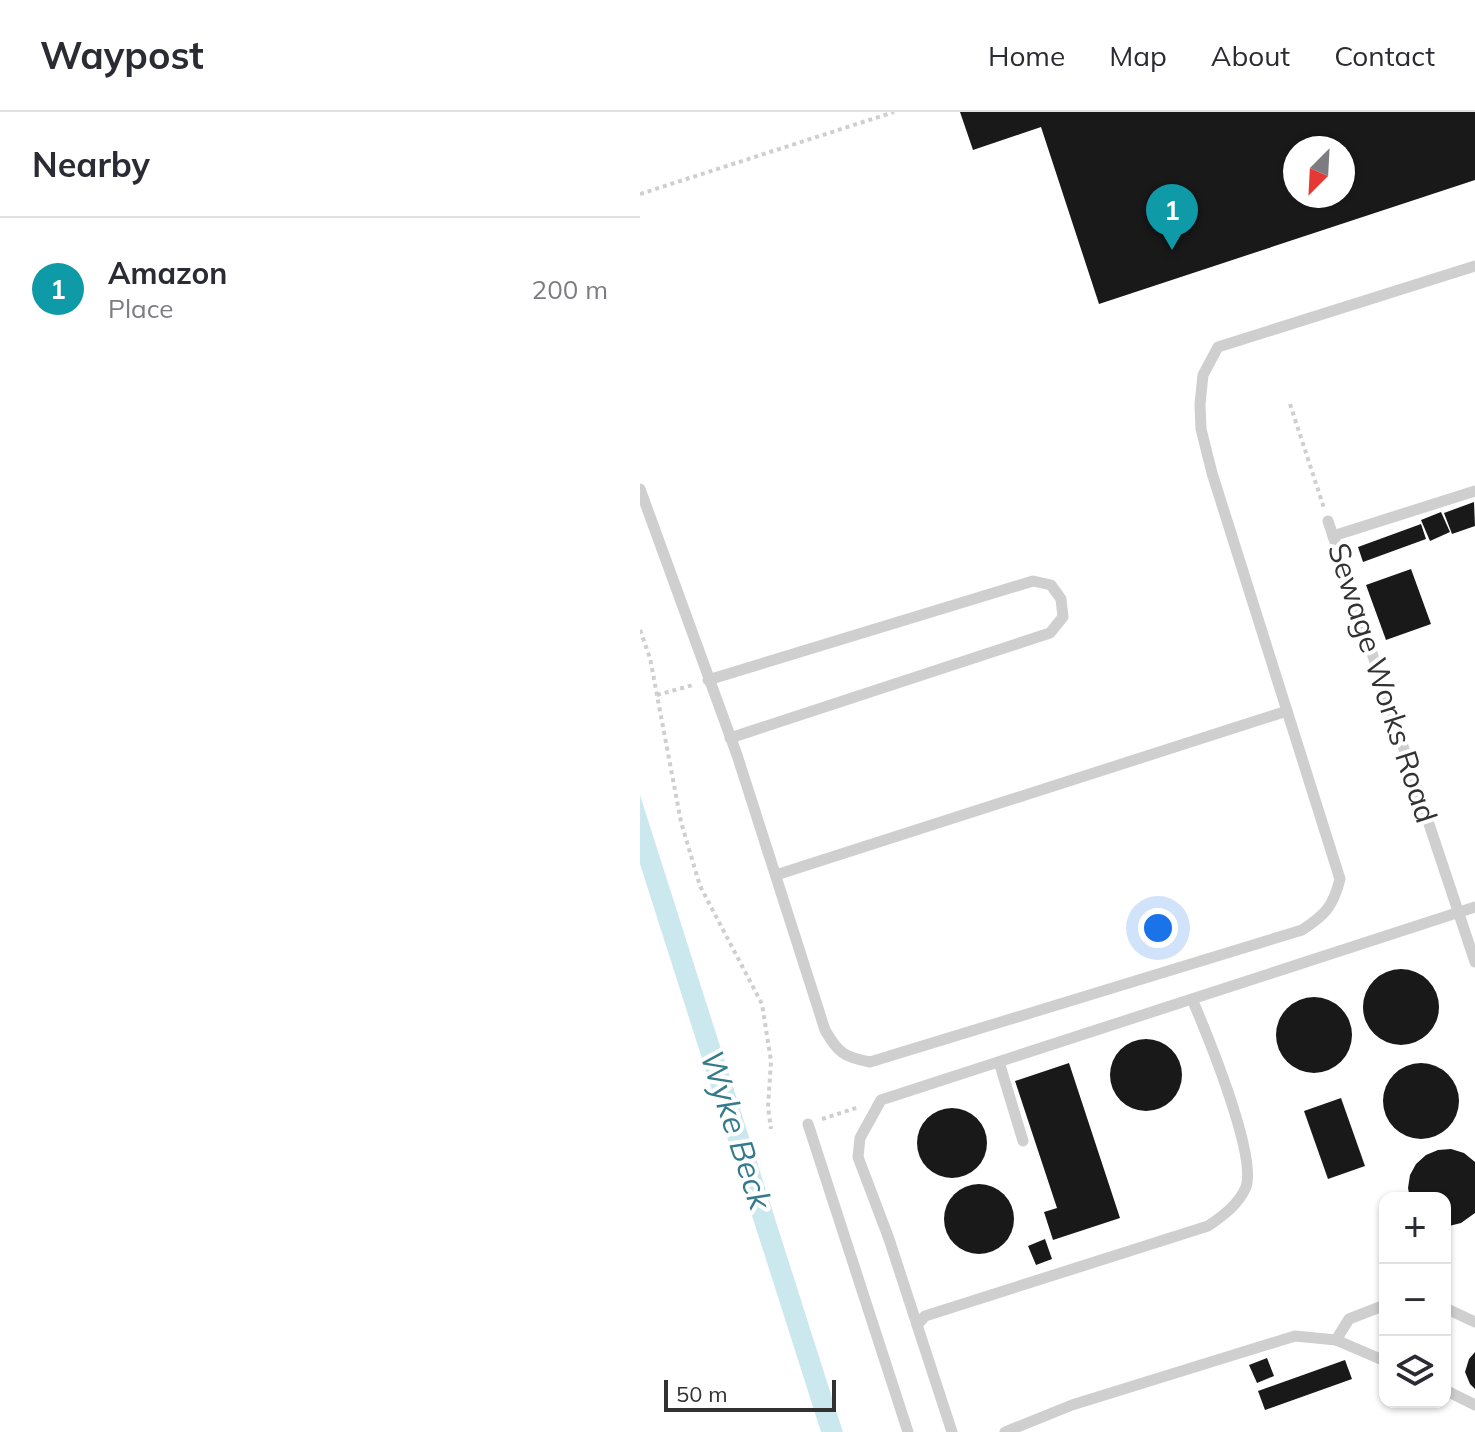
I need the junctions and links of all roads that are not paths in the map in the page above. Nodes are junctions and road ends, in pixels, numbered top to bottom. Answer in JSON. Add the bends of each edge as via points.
{"nodes":[{"id":1,"x":1475,"y":266,"type":"edge"},
{"id":2,"x":640,"y":489,"type":"edge"},
{"id":3,"x":1475,"y":491,"type":"edge"},
{"id":4,"x":1328,"y":521,"type":"road end"},
{"id":5,"x":1333,"y":536,"type":"junction"},
{"id":6,"x":708,"y":680,"type":"junction"},
{"id":7,"x":1287,"y":711,"type":"junction"},
{"id":8,"x":730,"y":738,"type":"junction"},
{"id":9,"x":776,"y":875,"type":"junction"},
{"id":10,"x":1475,"y":907,"type":"edge"},
{"id":11,"x":1459,"y":912,"type":"junction"},
{"id":12,"x":1475,"y":962,"type":"edge"},
{"id":13,"x":1192,"y":999,"type":"junction"},
{"id":14,"x":999,"y":1062,"type":"junction"},
{"id":15,"x":808,"y":1124,"type":"road end"},
{"id":16,"x":1023,"y":1141,"type":"dead end"},
{"id":17,"x":1379,"y":1307,"type":"edge"},
{"id":18,"x":1451,"y":1311,"type":"edge"},
{"id":19,"x":1475,"y":1322,"type":"edge"},
{"id":20,"x":917,"y":1325,"type":"junction"},
{"id":21,"x":1336,"y":1340,"type":"junction"},
{"id":22,"x":1379,"y":1358,"type":"edge"},
{"id":23,"x":1451,"y":1393,"type":"edge"},
{"id":24,"x":1475,"y":1405,"type":"edge"},
{"id":25,"x":908,"y":1432,"type":"edge"},
{"id":26,"x":952,"y":1432,"type":"edge"},
{"id":27,"x":1005,"y":1432,"type":"edge"}],
"edges":[{"from":1,"to":7,"type":"lane","via":[[1218,347],[1203,375],[1201,429]]},
{"from":2,"to":6,"type":"lane"},
{"from":3,"to":5,"type":"lane"},
{"from":4,"to":5,"type":"lane","name":"Sewage Works Road"},
{"from":5,"to":11,"type":"lane","name":"Sewage Works Road"},
{"from":6,"to":8,"type":"lane"},
{"from":6,"to":8,"type":"lane","via":[[1033,581],[1051,585],[1061,599],[1063,617],[1050,633]]},
{"from":7,"to":9,"type":"lane"},
{"from":7,"to":9,"type":"lane","via":[[1340,879],[1323,916],[1302,930],[870,1062],[837,1050],[825,1030]]},
{"from":8,"to":9,"type":"lane"},
{"from":10,"to":11,"type":"lane"},
{"from":11,"to":12,"type":"lane","name":"Sewage Works Road"},
{"from":11,"to":13,"type":"lane"},
{"from":13,"to":14,"type":"lane"},
{"from":13,"to":20,"type":"lane","via":[[1221,1069],[1249,1169],[1245,1189],[1228,1212],[1208,1226],[925,1316]]},
{"from":14,"to":16,"type":"lane"},
{"from":14,"to":20,"type":"lane","via":[[881,1100],[860,1138],[858,1157]]},
{"from":15,"to":25,"type":"lane"},
{"from":17,"to":21,"type":"lane","via":[[1349,1319]]},
{"from":18,"to":19,"type":"lane"},
{"from":20,"to":26,"type":"lane"},
{"from":21,"to":22,"type":"lane"},
{"from":21,"to":27,"type":"lane","via":[[1295,1336],[1072,1405]]},
{"from":23,"to":24,"type":"lane"}]}
